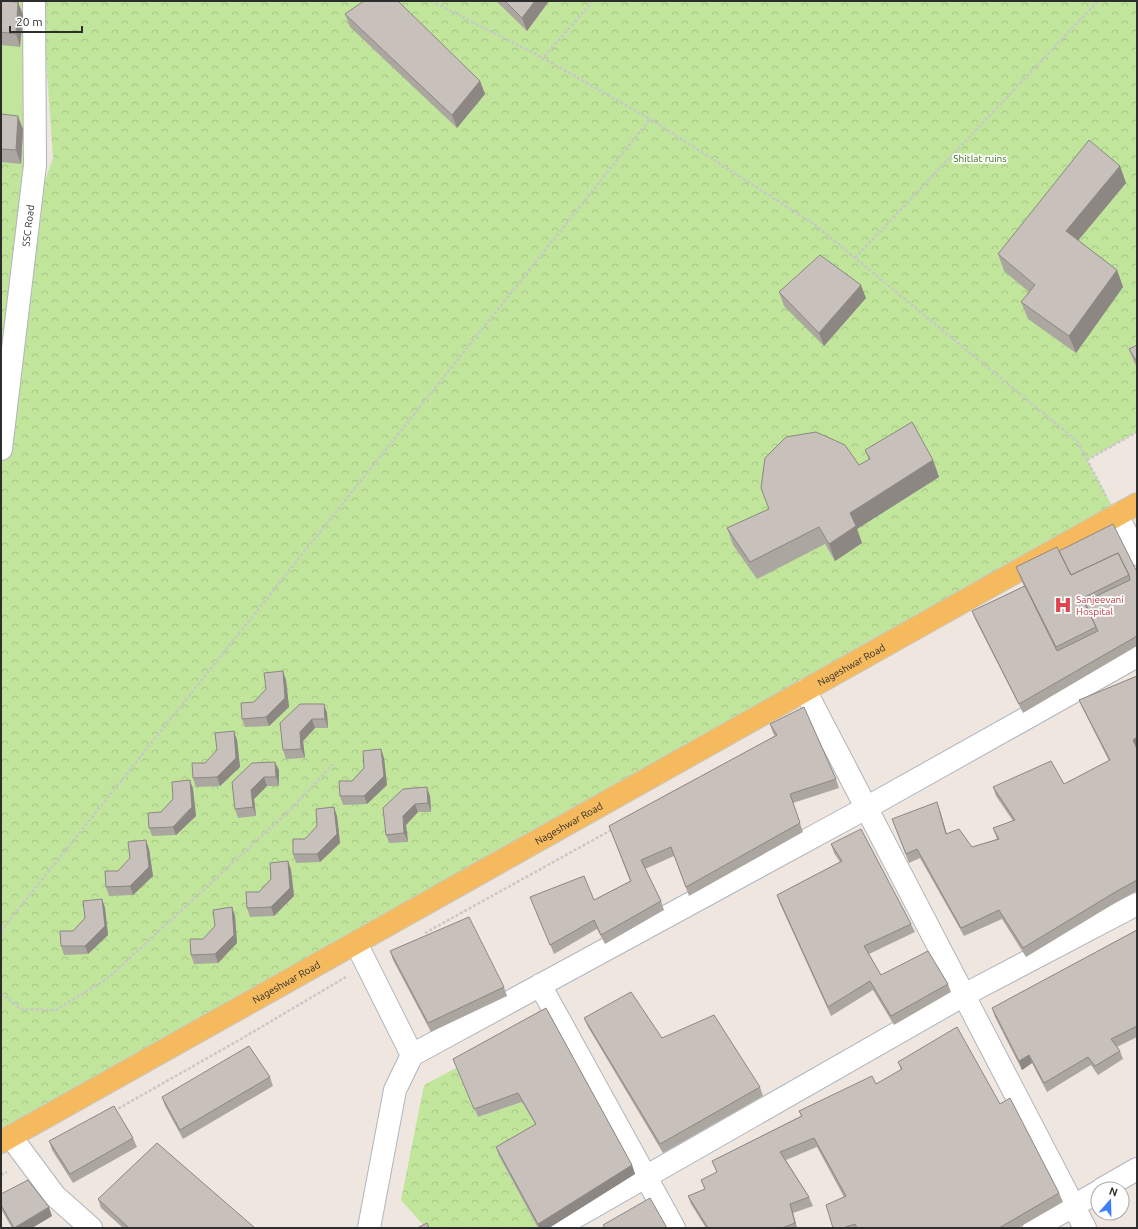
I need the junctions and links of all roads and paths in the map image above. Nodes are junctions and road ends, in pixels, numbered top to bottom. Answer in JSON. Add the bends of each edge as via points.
{"nodes":[{"id":1,"x":34,"y":1,"type":"edge"},
{"id":2,"x":431,"y":1,"type":"edge"},
{"id":3,"x":593,"y":1,"type":"edge"},
{"id":4,"x":1098,"y":1,"type":"edge"},
{"id":5,"x":543,"y":58,"type":"junction"},
{"id":6,"x":650,"y":119,"type":"junction"},
{"id":7,"x":855,"y":258,"type":"junction"},
{"id":8,"x":1137,"y":432,"type":"edge"},
{"id":9,"x":1,"y":449,"type":"edge"},
{"id":10,"x":1087,"y":460,"type":"junction"},
{"id":11,"x":1137,"y":504,"type":"edge"},
{"id":12,"x":1117,"y":515,"type":"junction"},
{"id":13,"x":1137,"y":554,"type":"edge"},
{"id":14,"x":1137,"y":656,"type":"edge"},
{"id":15,"x":805,"y":690,"type":"junction"},
{"id":16,"x":333,"y":764,"type":"dead end"},
{"id":17,"x":866,"y":808,"type":"junction"},
{"id":18,"x":1137,"y":904,"type":"edge"},
{"id":19,"x":1,"y":931,"type":"edge"},
{"id":20,"x":356,"y":943,"type":"junction"},
{"id":21,"x":540,"y":985,"type":"junction"},
{"id":22,"x":1,"y":993,"type":"edge"},
{"id":23,"x":964,"y":995,"type":"junction"},
{"id":24,"x":412,"y":1055,"type":"junction"},
{"id":25,"x":6,"y":1139,"type":"edge"},
{"id":26,"x":1137,"y":1169,"type":"edge"},
{"id":27,"x":645,"y":1176,"type":"junction"},
{"id":28,"x":1116,"y":1181,"type":"edge"},
{"id":29,"x":1090,"y":1196,"type":"edge"},
{"id":30,"x":1073,"y":1206,"type":"junction"},
{"id":31,"x":91,"y":1228,"type":"edge"},
{"id":32,"x":369,"y":1228,"type":"edge"},
{"id":33,"x":556,"y":1228,"type":"edge"},
{"id":34,"x":674,"y":1228,"type":"edge"},
{"id":35,"x":1034,"y":1228,"type":"edge"},
{"id":36,"x":1085,"y":1228,"type":"edge"}],
"edges":[{"from":1,"to":9,"type":"street","name":"SSC Road","via":[[35,165]]},
{"from":2,"to":5,"type":"path"},
{"from":3,"to":5,"type":"path"},
{"from":4,"to":7,"type":"path"},
{"from":5,"to":6,"type":"path"},
{"from":6,"to":7,"type":"path","via":[[814,224]]},
{"from":6,"to":19,"type":"path"},
{"from":7,"to":10,"type":"path","via":[[1077,441]]},
{"from":8,"to":10,"type":"path"},
{"from":10,"to":12,"type":"path"},
{"from":11,"to":12,"type":"main road","name":"Nageshwar Road"},
{"from":12,"to":13,"type":"street"},
{"from":12,"to":15,"type":"main road","name":"Nageshwar Road"},
{"from":14,"to":17,"type":"street"},
{"from":15,"to":17,"type":"street"},
{"from":15,"to":20,"type":"main road","name":"Nageshwar Road"},
{"from":16,"to":22,"type":"path","via":[[291,809],[108,978],[56,1010],[21,1008]]},
{"from":17,"to":21,"type":"street"},
{"from":17,"to":23,"type":"street"},
{"from":18,"to":23,"type":"street"},
{"from":20,"to":24,"type":"street"},
{"from":20,"to":25,"type":"main road","name":"Nageshwar Road"},
{"from":21,"to":24,"type":"street"},
{"from":21,"to":27,"type":"street"},
{"from":23,"to":27,"type":"street"},
{"from":23,"to":30,"type":"street"},
{"from":24,"to":32,"type":"street","via":[[395,1090]]},
{"from":25,"to":31,"type":"street","via":[[56,1196]]},
{"from":26,"to":28,"type":"street"},
{"from":27,"to":33,"type":"street"},
{"from":27,"to":34,"type":"street"},
{"from":29,"to":30,"type":"street"},
{"from":30,"to":35,"type":"street"},
{"from":30,"to":36,"type":"street"}]}
